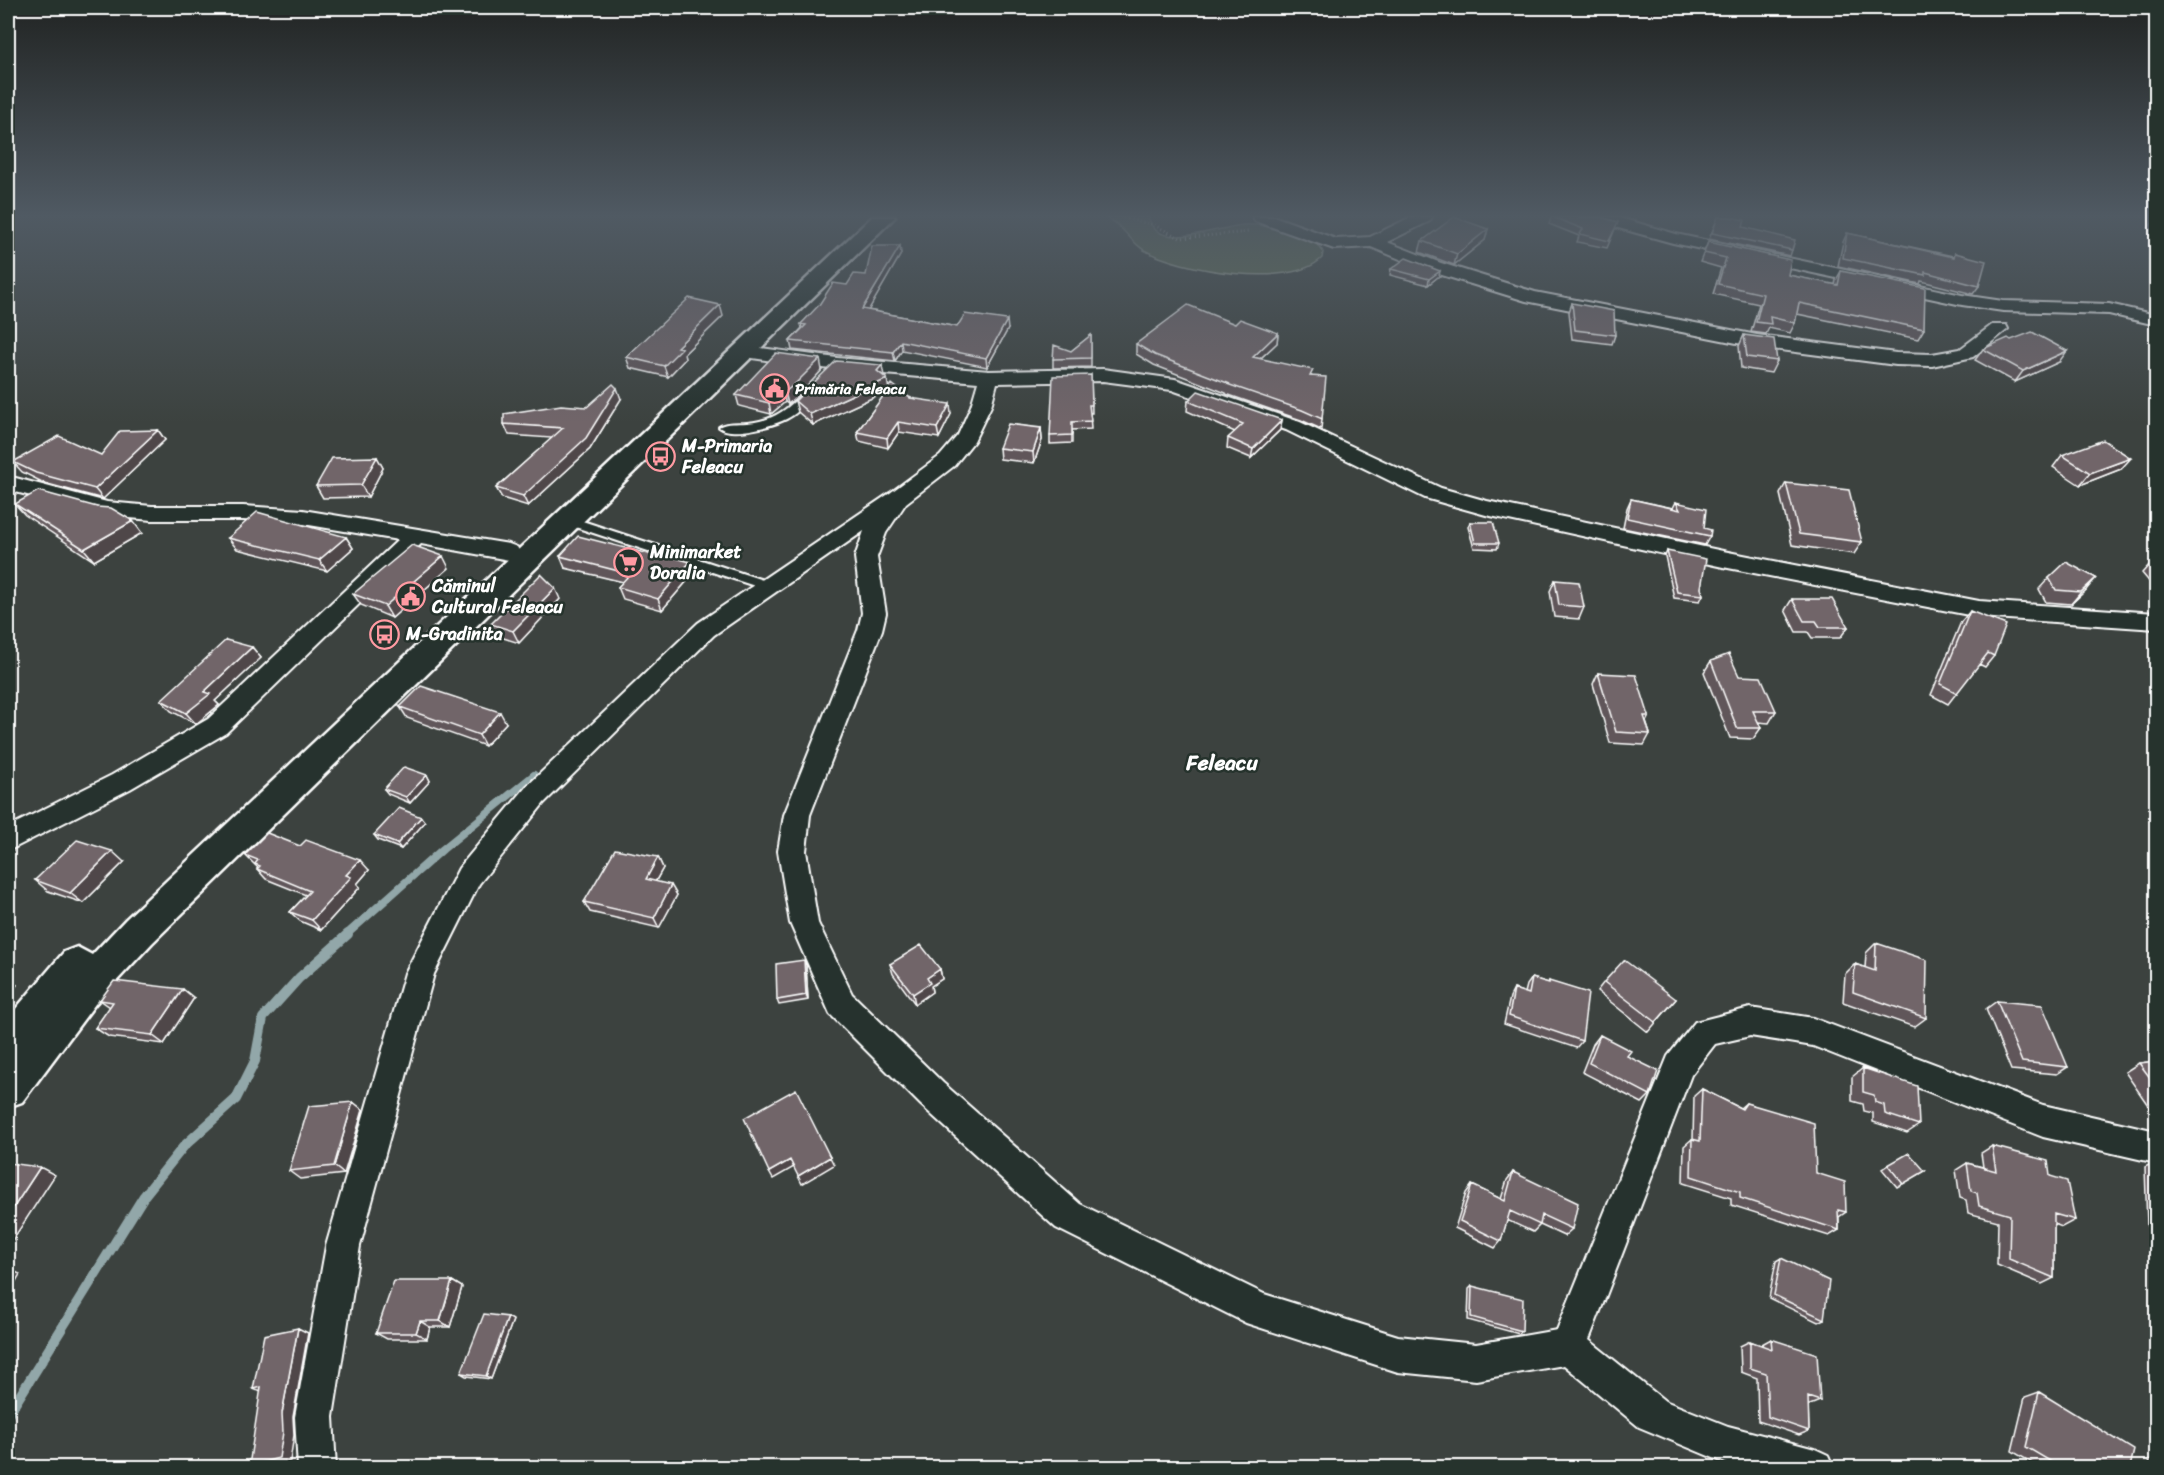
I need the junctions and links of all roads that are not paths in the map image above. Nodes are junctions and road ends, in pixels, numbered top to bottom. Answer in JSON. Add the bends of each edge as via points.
{"nodes":[{"id":1,"x":793,"y":286,"type":"edge"},
{"id":2,"x":813,"y":286,"type":"edge"},
{"id":3,"x":1496,"y":286,"type":"edge"},
{"id":4,"x":1896,"y":286,"type":"edge"},
{"id":5,"x":2157,"y":320,"type":"edge"},
{"id":6,"x":1998,"y":329,"type":"dead end"},
{"id":7,"x":745,"y":351,"type":"junction"},
{"id":8,"x":989,"y":377,"type":"junction"},
{"id":9,"x":813,"y":389,"type":"edge"},
{"id":10,"x":724,"y":426,"type":"dead end"},
{"id":11,"x":8,"y":483,"type":"edge"},
{"id":12,"x":898,"y":498,"type":"junction"},
{"id":13,"x":567,"y":520,"type":"junction"},
{"id":14,"x":415,"y":537,"type":"junction"},
{"id":15,"x":509,"y":552,"type":"junction"},
{"id":16,"x":768,"y":586,"type":"junction"},
{"id":17,"x":2157,"y":621,"type":"edge"},
{"id":18,"x":8,"y":840,"type":"edge"},
{"id":19,"x":8,"y":1047,"type":"edge"},
{"id":20,"x":8,"y":1088,"type":"edge"},
{"id":21,"x":2157,"y":1148,"type":"edge"},
{"id":22,"x":1569,"y":1346,"type":"junction"},
{"id":23,"x":317,"y":1467,"type":"edge"},
{"id":24,"x":1815,"y":1467,"type":"edge"}],
"edges":[{"from":1,"to":15,"type":"main road"},
{"from":2,"to":7,"type":"main road"},
{"from":3,"to":6,"type":"street","via":[[1532,297],[1756,341],[1896,359],[1932,360],[1965,353]]},
{"from":4,"to":5,"type":"street","via":[[2003,306],[2109,309]]},
{"from":7,"to":8,"type":"street","via":[[833,369]]},
{"from":7,"to":13,"type":"main road"},
{"from":8,"to":12,"type":"street","via":[[967,437],[947,461]]},
{"from":8,"to":17,"type":"street","via":[[1104,375],[1175,386],[1293,426],[1433,493],[1486,508],[1979,609]]},
{"from":9,"to":10,"type":"lane","via":[[788,414],[765,424]]},
{"from":11,"to":14,"type":"street","via":[[107,510],[303,517]]},
{"from":12,"to":16,"type":"street"},
{"from":12,"to":22,"type":"street","via":[[875,532],[866,557],[874,613],[870,630],[797,815],[792,851],[804,923],[841,1004],[932,1095],[1068,1216],[1259,1310],[1398,1354],[1476,1362]]},
{"from":13,"to":16,"type":"lane"},
{"from":13,"to":20,"type":"main road","via":[[139,931],[81,992]]},
{"from":14,"to":15,"type":"street"},
{"from":14,"to":18,"type":"street","via":[[217,726],[121,782]]},
{"from":15,"to":19,"type":"main road","via":[[123,917],[62,980]]},
{"from":16,"to":23,"type":"street","via":[[689,645],[535,795],[469,876],[420,973],[342,1246],[314,1417]]},
{"from":21,"to":22,"type":"street","via":[[2043,1121],[1812,1032],[1750,1022],[1706,1032],[1679,1066]]},
{"from":22,"to":24,"type":"street","via":[[1652,1414],[1728,1445]]}]}
